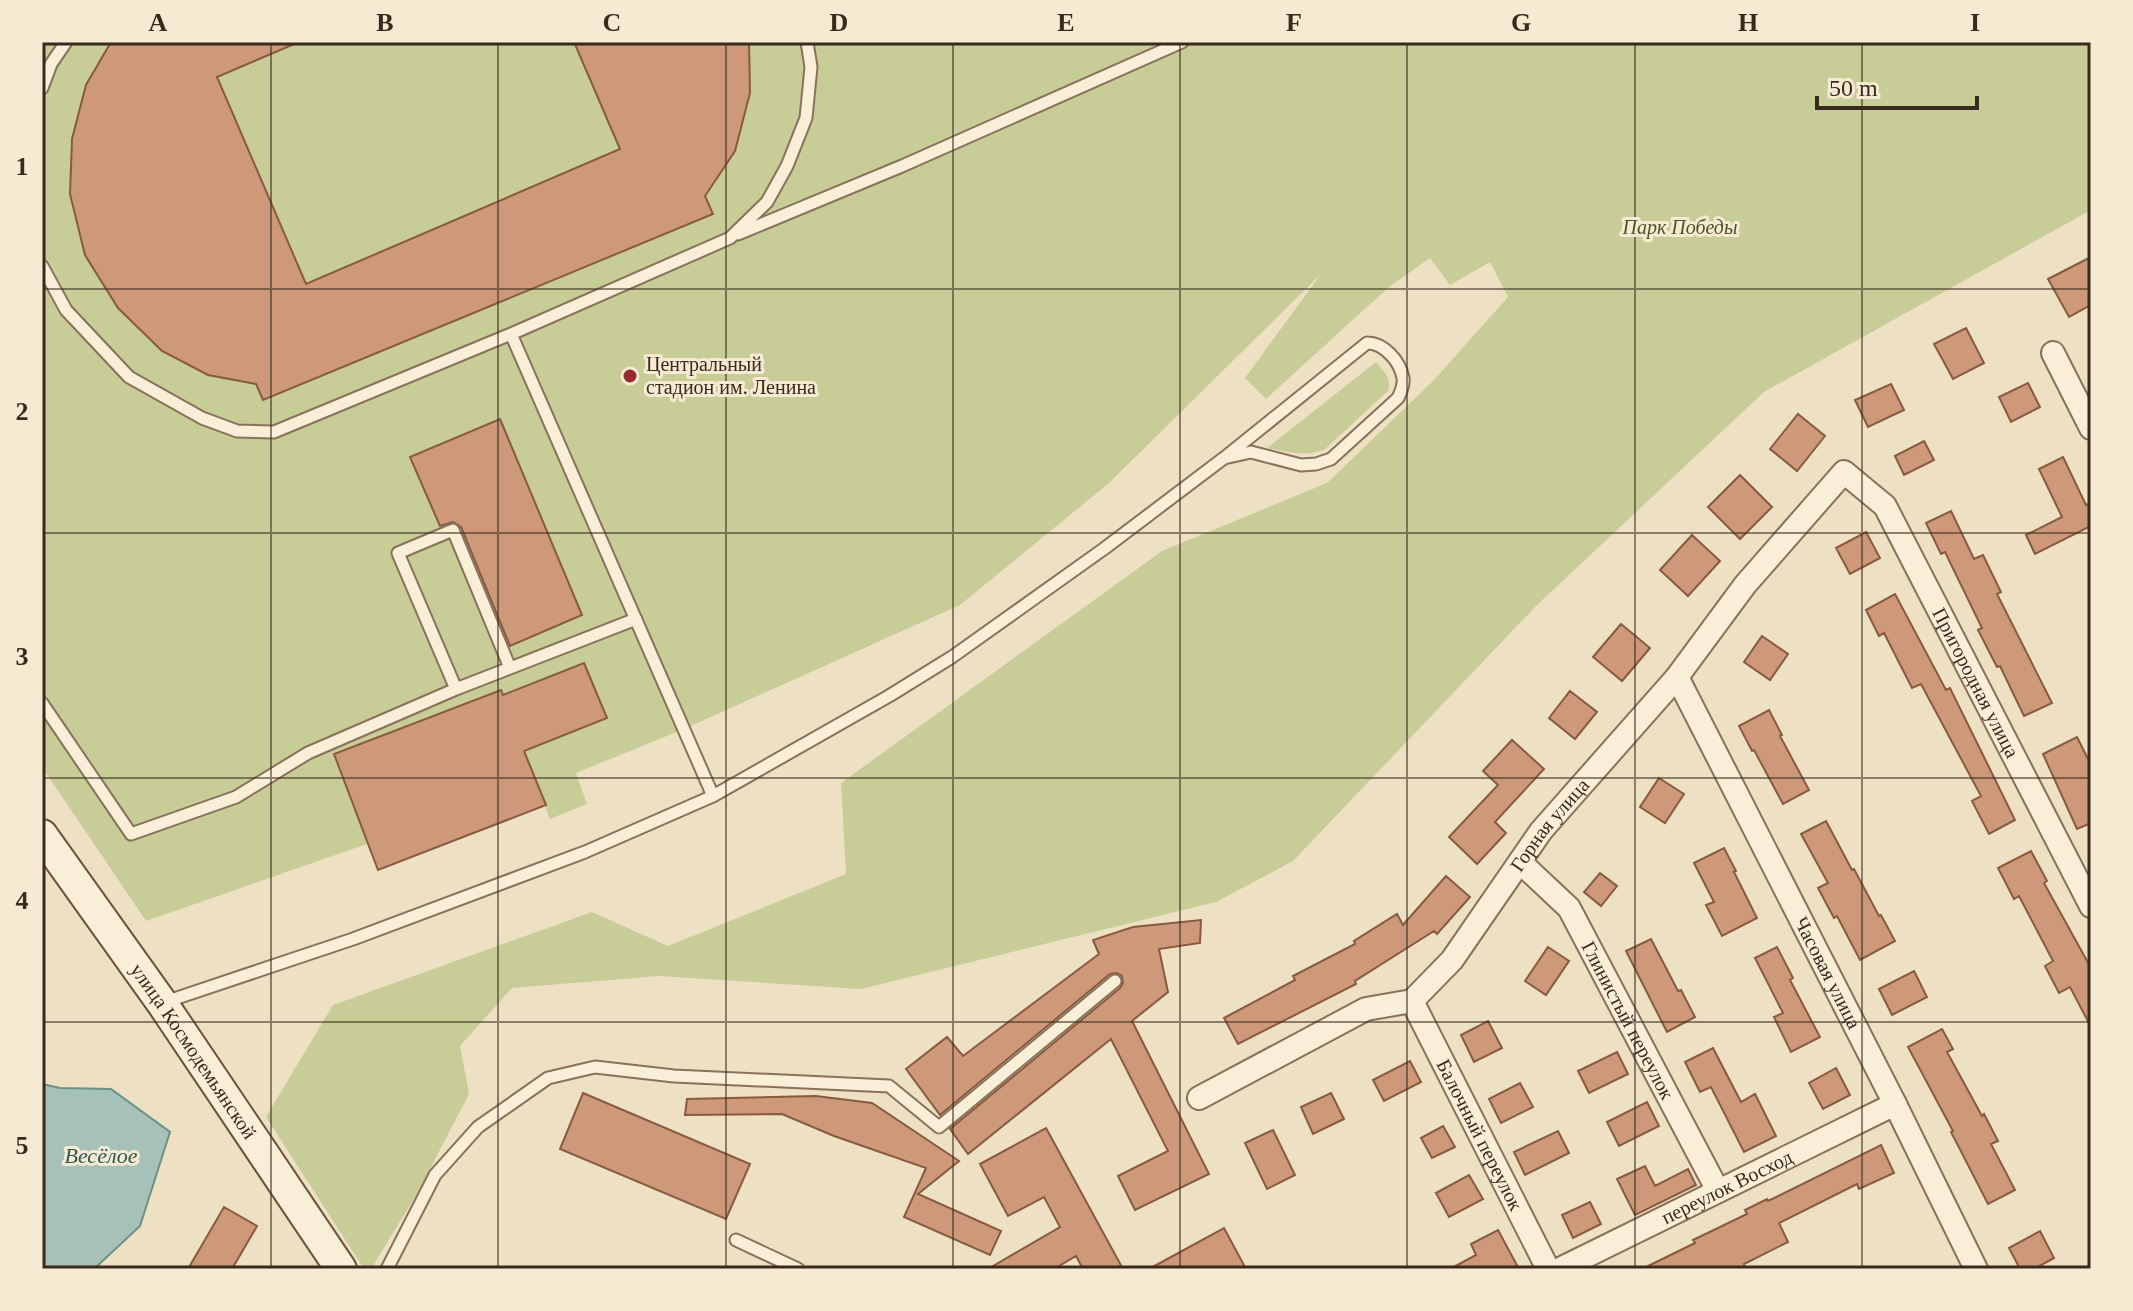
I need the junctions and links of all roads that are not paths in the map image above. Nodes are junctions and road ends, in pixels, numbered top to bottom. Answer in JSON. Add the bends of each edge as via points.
{"nodes":[{"id":1,"x":66,"y":42,"type":"edge"},
{"id":2,"x":807,"y":42,"type":"edge"},
{"id":3,"x":1182,"y":42,"type":"edge"},
{"id":4,"x":42,"y":88,"type":"edge"},
{"id":5,"x":730,"y":238,"type":"junction"},
{"id":6,"x":42,"y":266,"type":"edge"},
{"id":7,"x":511,"y":334,"type":"junction"},
{"id":8,"x":2053,"y":353,"type":"dead end"},
{"id":9,"x":2091,"y":428,"type":"edge"},
{"id":10,"x":1224,"y":458,"type":"junction"},
{"id":11,"x":1844,"y":472,"type":"joint"},
{"id":12,"x":636,"y":619,"type":"junction"},
{"id":13,"x":510,"y":668,"type":"junction"},
{"id":14,"x":1677,"y":677,"type":"junction"},
{"id":15,"x":456,"y":689,"type":"junction"},
{"id":16,"x":42,"y":703,"type":"edge"},
{"id":17,"x":713,"y":796,"type":"junction"},
{"id":18,"x":42,"y":835,"type":"edge"},
{"id":19,"x":1520,"y":862,"type":"junction"},
{"id":20,"x":2091,"y":906,"type":"edge"},
{"id":21,"x":1115,"y":981,"type":"dead end"},
{"id":22,"x":1412,"y":1001,"type":"junction"},
{"id":23,"x":162,"y":1003,"type":"junction"},
{"id":24,"x":1199,"y":1098,"type":"dead end"},
{"id":25,"x":1895,"y":1104,"type":"junction"},
{"id":26,"x":1718,"y":1191,"type":"junction"},
{"id":27,"x":736,"y":1240,"type":"dead end"},
{"id":28,"x":341,"y":1269,"type":"edge"},
{"id":29,"x":387,"y":1269,"type":"edge"},
{"id":30,"x":798,"y":1269,"type":"edge"},
{"id":31,"x":1548,"y":1269,"type":"edge"},
{"id":32,"x":1560,"y":1269,"type":"edge"},
{"id":33,"x":1976,"y":1269,"type":"edge"}],
"edges":[{"from":1,"to":4,"type":"lane"},
{"from":2,"to":5,"type":"lane","via":[[811,67],[806,118],[767,202]]},
{"from":3,"to":5,"type":"lane"},
{"from":5,"to":7,"type":"lane"},
{"from":6,"to":7,"type":"lane","via":[[66,310],[129,377],[202,418],[237,431],[274,432]]},
{"from":7,"to":12,"type":"lane"},
{"from":8,"to":9,"type":"street"},
{"from":10,"to":10,"type":"lane","via":[[1367,343],[1384,348],[1399,368],[1403,377],[1398,398],[1331,459],[1301,465],[1251,452]]},
{"from":10,"to":17,"type":"lane","via":[[952,657]]},
{"from":11,"to":14,"type":"street","name":"Горная улица","via":[[1745,585]]},
{"from":11,"to":20,"type":"street","name":"Пригородная улица","via":[[1885,506]]},
{"from":12,"to":13,"type":"lane"},
{"from":12,"to":17,"type":"lane"},
{"from":13,"to":15,"type":"lane"},
{"from":13,"to":15,"type":"lane","via":[[453,530],[398,553]]},
{"from":14,"to":19,"type":"street","name":"Горная улица","via":[[1541,831]]},
{"from":14,"to":25,"type":"street","name":"Часовая улица"},
{"from":15,"to":16,"type":"lane","via":[[308,753],[236,797],[131,834]]},
{"from":17,"to":23,"type":"lane","via":[[585,852]]},
{"from":18,"to":23,"type":"street","name":"улица Космодемьянской"},
{"from":19,"to":22,"type":"street","name":"Горная улица","via":[[1452,960]]},
{"from":19,"to":26,"type":"street","name":"Глинистый переулок","via":[[1569,908]]},
{"from":21,"to":29,"type":"lane","via":[[939,1127],[889,1086],[595,1067],[548,1078],[478,1127],[435,1175]]},
{"from":22,"to":24,"type":"street","via":[[1366,1009]]},
{"from":22,"to":31,"type":"street","name":"Балочный переулок"},
{"from":23,"to":28,"type":"street","name":"улица Космодемьянской"},
{"from":25,"to":26,"type":"street","name":"переулок Восход"},
{"from":25,"to":33,"type":"street","name":"Часовая улица"},
{"from":26,"to":32,"type":"street","name":"переулок Восход"},
{"from":27,"to":30,"type":"lane"}]}
